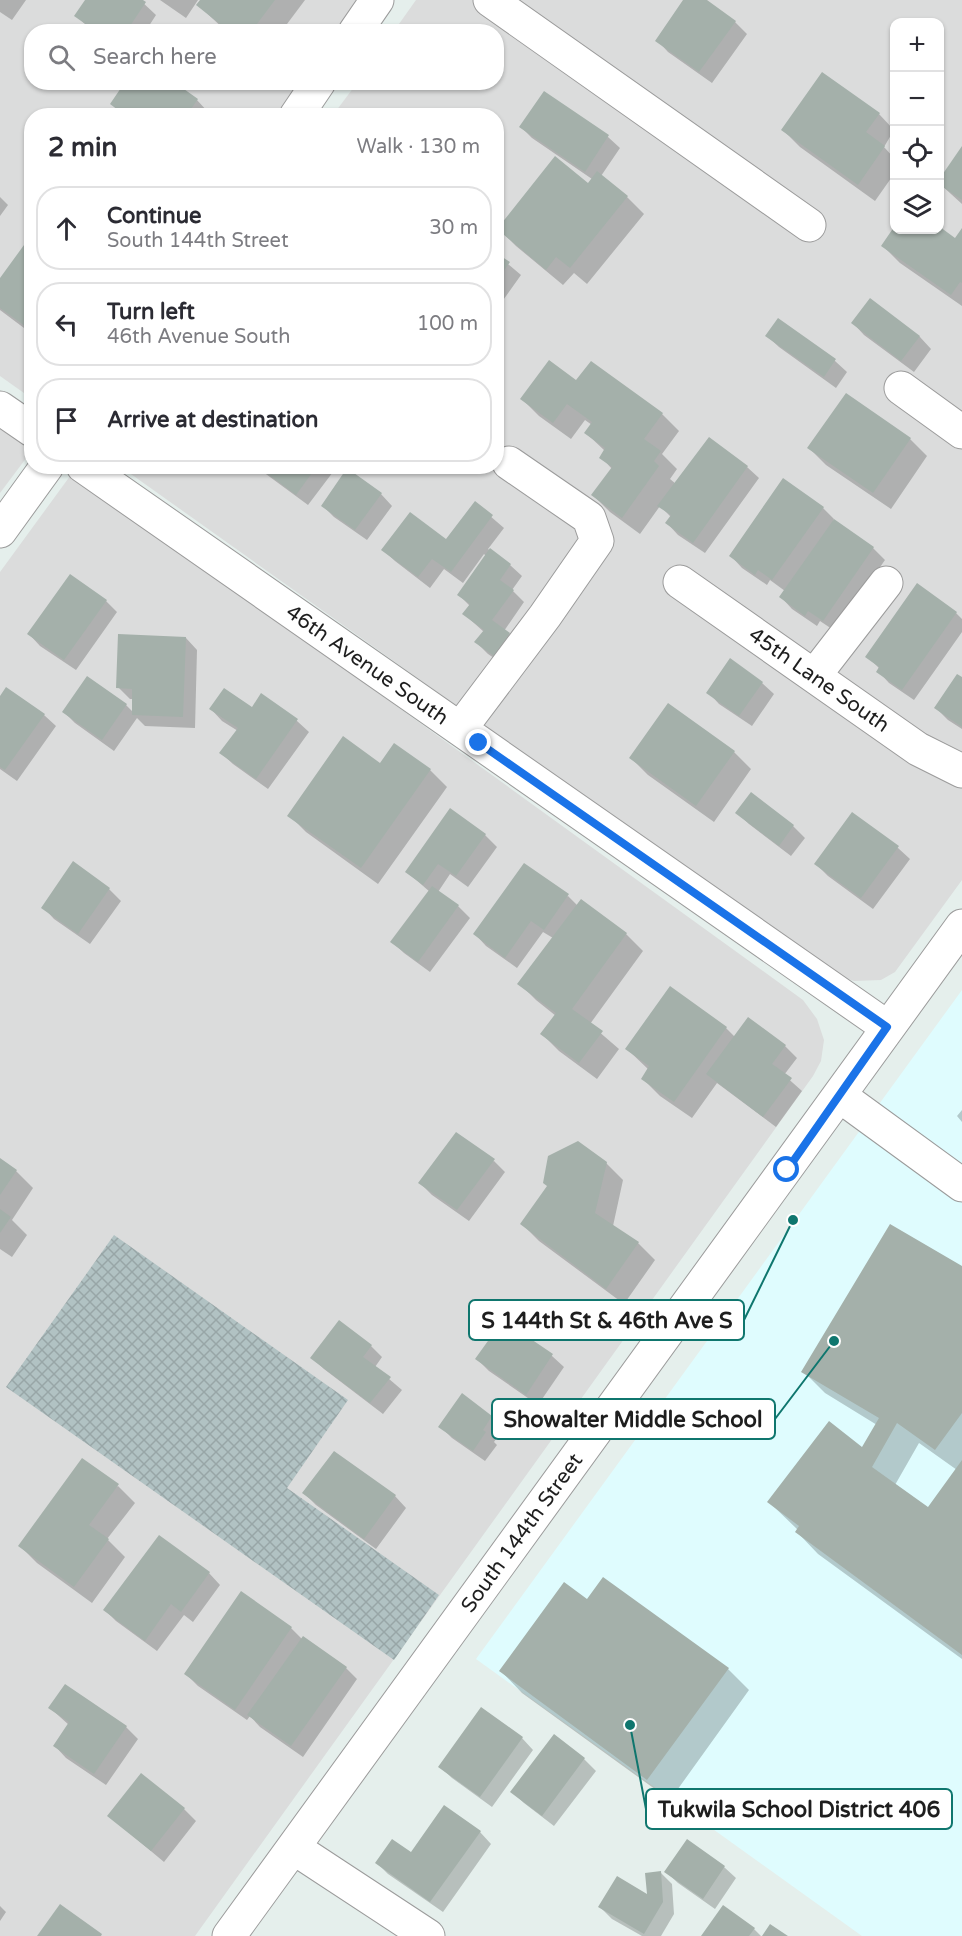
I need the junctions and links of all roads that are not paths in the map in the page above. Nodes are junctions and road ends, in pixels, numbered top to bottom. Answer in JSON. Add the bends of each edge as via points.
{"nodes":[{"id":1,"x":377,"y":0,"type":"edge"},
{"id":2,"x":490,"y":0,"type":"edge"},
{"id":3,"x":360,"y":24,"type":"edge"},
{"id":4,"x":314,"y":90,"type":"edge"},
{"id":5,"x":301,"y":108,"type":"edge"},
{"id":6,"x":809,"y":225,"type":"dead end"},
{"id":7,"x":901,"y":388,"type":"dead end"},
{"id":8,"x":0,"y":408,"type":"edge"},
{"id":9,"x":24,"y":424,"type":"edge"},
{"id":10,"x":962,"y":432,"type":"edge"},
{"id":11,"x":509,"y":463,"type":"dead end"},
{"id":12,"x":41,"y":474,"type":"edge"},
{"id":13,"x":94,"y":474,"type":"edge"},
{"id":14,"x":0,"y":531,"type":"edge"},
{"id":15,"x":680,"y":582,"type":"dead end"},
{"id":16,"x":886,"y":583,"type":"dead end"},
{"id":17,"x":814,"y":676,"type":"junction"},
{"id":18,"x":460,"y":729,"type":"junction"},
{"id":19,"x":962,"y":771,"type":"edge"},
{"id":20,"x":962,"y":926,"type":"edge"},
{"id":21,"x":887,"y":1027,"type":"junction"},
{"id":22,"x":840,"y":1096,"type":"junction"},
{"id":23,"x":962,"y":1185,"type":"edge"},
{"id":24,"x":294,"y":1848,"type":"junction"},
{"id":25,"x":229,"y":1936,"type":"edge"},
{"id":26,"x":428,"y":1936,"type":"edge"}],
"edges":[{"from":1,"to":3,"type":"street"},
{"from":2,"to":6,"type":"street"},
{"from":4,"to":5,"type":"street"},
{"from":7,"to":10,"type":"street"},
{"from":8,"to":9,"type":"street"},
{"from":11,"to":18,"type":"street","via":[[588,518],[597,541]]},
{"from":12,"to":14,"type":"street"},
{"from":13,"to":18,"type":"street","name":"46th Avenue South"},
{"from":15,"to":17,"type":"street","name":"45th Lane South"},
{"from":16,"to":17,"type":"street"},
{"from":17,"to":19,"type":"street","name":"45th Lane South","via":[[918,749]]},
{"from":18,"to":21,"type":"street","name":"46th Avenue South"},
{"from":20,"to":21,"type":"street","name":"South 144th Street"},
{"from":21,"to":22,"type":"street","name":"South 144th Street"},
{"from":22,"to":23,"type":"street"},
{"from":22,"to":24,"type":"street","name":"South 144th Street"},
{"from":24,"to":25,"type":"street","name":"South 144th Street"},
{"from":24,"to":26,"type":"street"}]}
